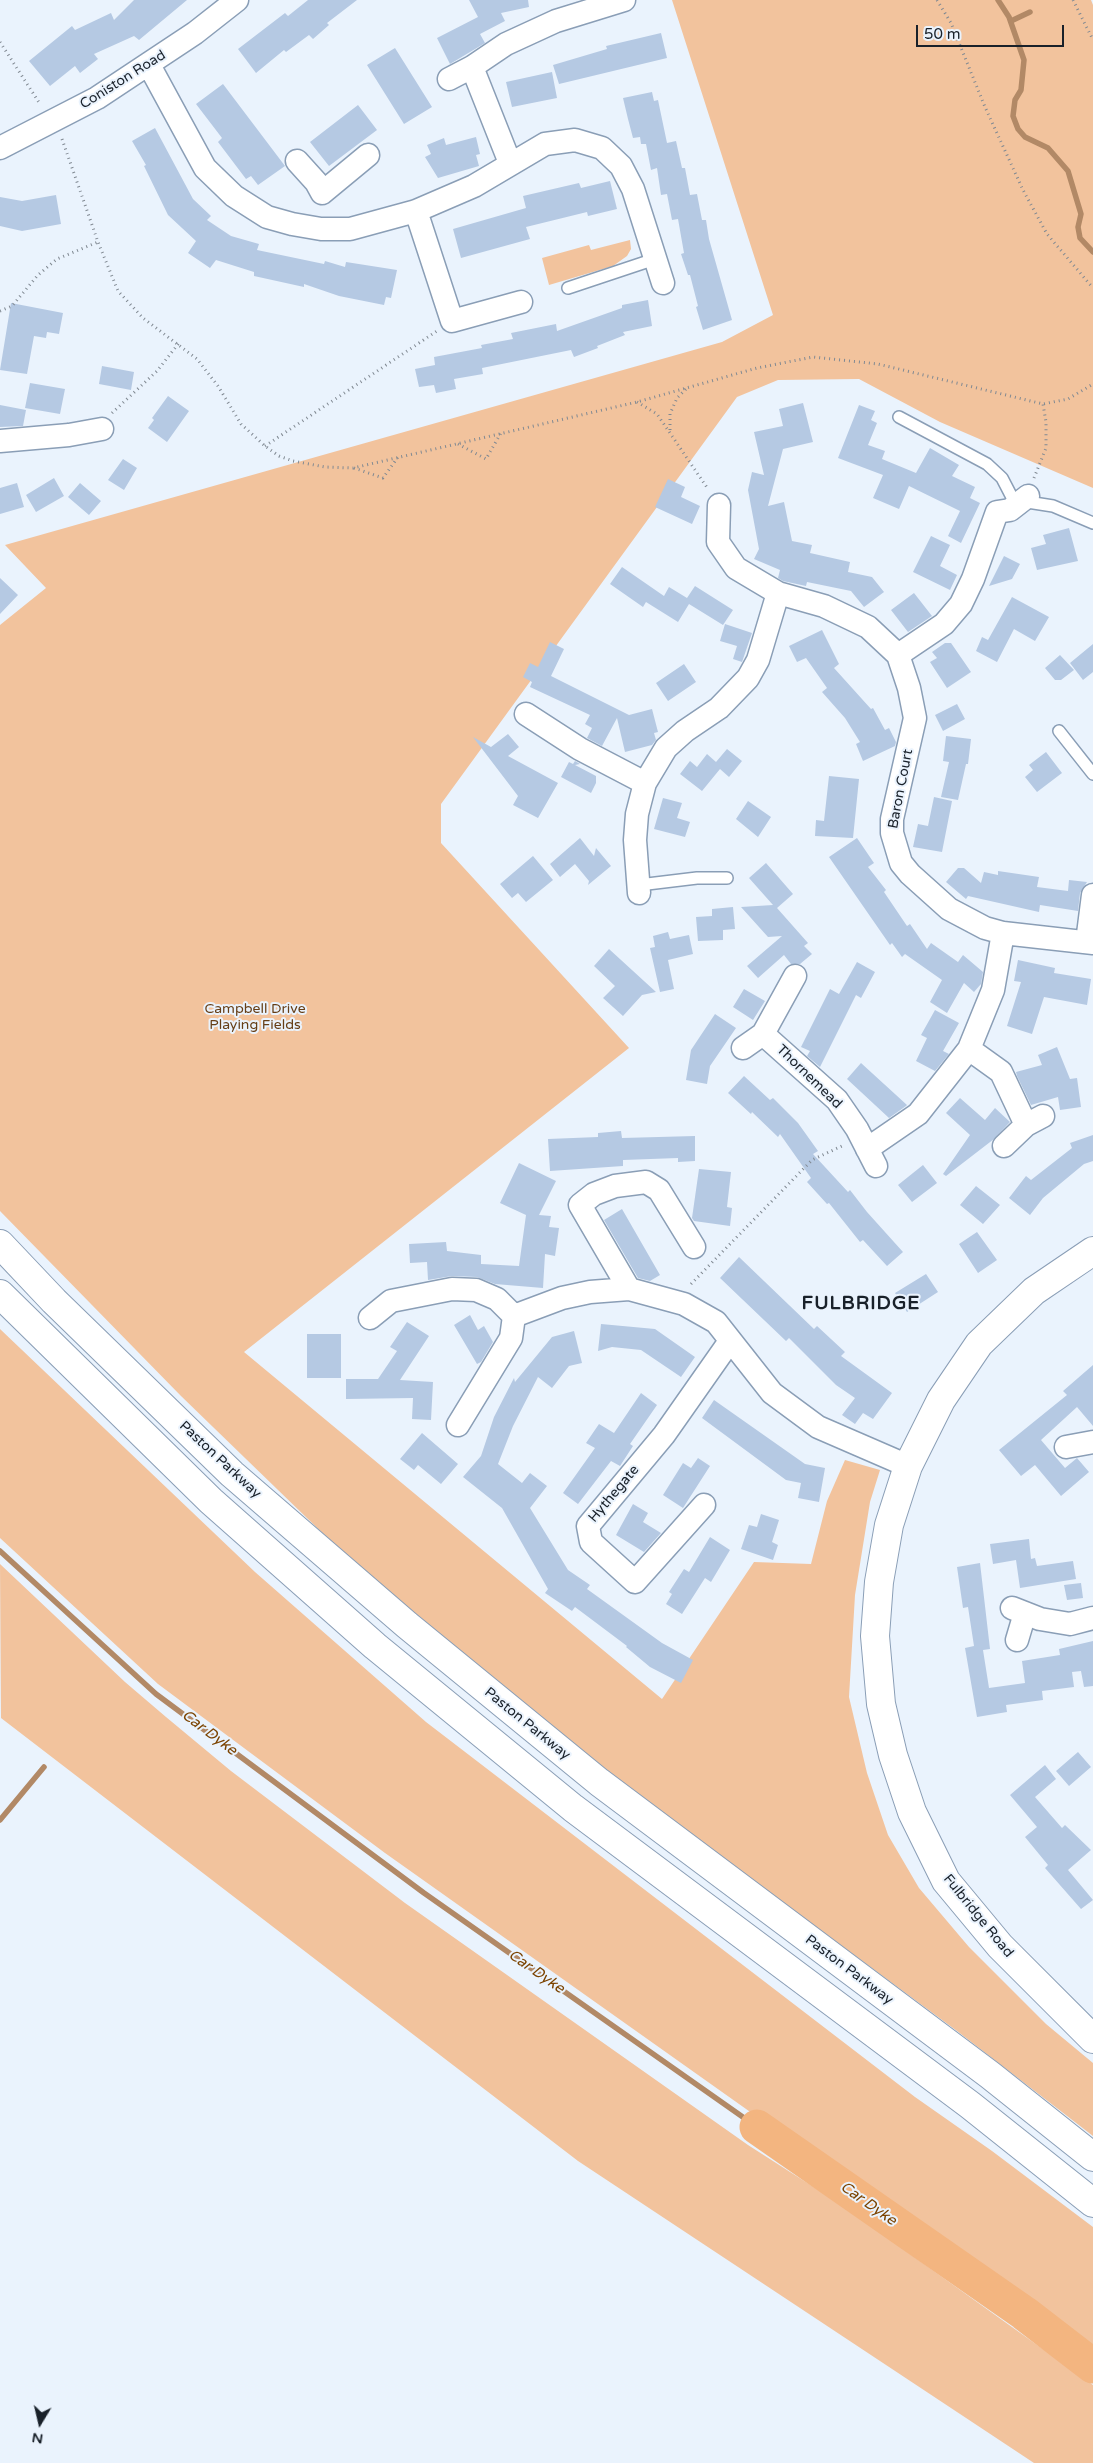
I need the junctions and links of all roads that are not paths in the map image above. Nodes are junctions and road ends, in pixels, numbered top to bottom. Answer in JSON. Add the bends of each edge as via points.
{"nodes":[{"id":1,"x":237,"y":0,"type":"edge"},
{"id":2,"x":624,"y":0,"type":"edge"},
{"id":3,"x":149,"y":65,"type":"junction"},
{"id":4,"x":472,"y":68,"type":"junction"},
{"id":5,"x":449,"y":79,"type":"dead end"},
{"id":6,"x":0,"y":148,"type":"edge"},
{"id":7,"x":368,"y":155,"type":"dead end"},
{"id":8,"x":297,"y":161,"type":"dead end"},
{"id":9,"x":510,"y":163,"type":"junction"},
{"id":10,"x":322,"y":193,"type":"junction"},
{"id":11,"x":416,"y":211,"type":"junction"},
{"id":12,"x":321,"y":229,"type":"junction"},
{"id":13,"x":655,"y":259,"type":"junction"},
{"id":14,"x":663,"y":283,"type":"dead end"},
{"id":15,"x":568,"y":288,"type":"dead end"},
{"id":16,"x":521,"y":302,"type":"dead end"},
{"id":17,"x":899,"y":417,"type":"dead end"},
{"id":18,"x":102,"y":429,"type":"road end"},
{"id":19,"x":0,"y":441,"type":"edge"},
{"id":20,"x":1022,"y":501,"type":"junction"},
{"id":21,"x":719,"y":505,"type":"road end"},
{"id":22,"x":1093,"y":523,"type":"edge"},
{"id":23,"x":778,"y":593,"type":"junction"},
{"id":24,"x":898,"y":655,"type":"junction"},
{"id":25,"x":526,"y":714,"type":"dead end"},
{"id":26,"x":1059,"y":731,"type":"dead end"},
{"id":27,"x":1093,"y":774,"type":"edge"},
{"id":28,"x":645,"y":783,"type":"junction"},
{"id":29,"x":727,"y":878,"type":"dead end"},
{"id":30,"x":639,"y":889,"type":"joint"},
{"id":31,"x":1093,"y":895,"type":"edge"},
{"id":32,"x":1003,"y":933,"type":"junction"},
{"id":33,"x":1090,"y":942,"type":"edge"},
{"id":34,"x":795,"y":976,"type":"dead end"},
{"id":35,"x":763,"y":1034,"type":"junction"},
{"id":36,"x":743,"y":1048,"type":"dead end"},
{"id":37,"x":970,"y":1049,"type":"junction"},
{"id":38,"x":1004,"y":1146,"type":"dead end"},
{"id":39,"x":0,"y":1244,"type":"edge"},
{"id":40,"x":694,"y":1246,"type":"dead end"},
{"id":41,"x":1093,"y":1251,"type":"edge"},
{"id":42,"x":629,"y":1289,"type":"junction"},
{"id":43,"x":0,"y":1294,"type":"edge"},
{"id":44,"x":514,"y":1316,"type":"junction"},
{"id":45,"x":370,"y":1318,"type":"dead end"},
{"id":46,"x":730,"y":1341,"type":"junction"},
{"id":47,"x":458,"y":1425,"type":"dead end"},
{"id":48,"x":1093,"y":1442,"type":"edge"},
{"id":49,"x":1066,"y":1447,"type":"dead end"},
{"id":50,"x":908,"y":1466,"type":"junction"},
{"id":51,"x":704,"y":1505,"type":"dead end"},
{"id":52,"x":1093,"y":1618,"type":"edge"},
{"id":53,"x":1017,"y":1640,"type":"dead end"},
{"id":54,"x":1093,"y":2039,"type":"edge"},
{"id":55,"x":1093,"y":2157,"type":"edge"},
{"id":56,"x":1093,"y":2203,"type":"edge"}],
"edges":[{"from":1,"to":3,"type":"street","name":"Coniston Road"},
{"from":2,"to":4,"type":"street","via":[[556,21],[506,44]]},
{"from":3,"to":6,"type":"street","name":"Coniston Road","via":[[97,98]]},
{"from":3,"to":12,"type":"street","via":[[205,168],[234,196],[267,217]]},
{"from":4,"to":5,"type":"street"},
{"from":4,"to":9,"type":"street"},
{"from":7,"to":10,"type":"street"},
{"from":8,"to":10,"type":"street"},
{"from":9,"to":11,"type":"street","via":[[474,186]]},
{"from":9,"to":13,"type":"street","via":[[545,144],[575,140],[602,148],[621,166],[633,189]]},
{"from":10,"to":12,"type":"street"},
{"from":11,"to":12,"type":"street","via":[[350,229]]},
{"from":11,"to":16,"type":"street","via":[[452,321]]},
{"from":13,"to":14,"type":"street"},
{"from":13,"to":15,"type":"lane"},
{"from":17,"to":20,"type":"lane","via":[[987,464]]},
{"from":18,"to":19,"type":"street","via":[[69,436]]},
{"from":20,"to":22,"type":"lane","via":[[1052,506]]},
{"from":20,"to":24,"type":"street","via":[[1010,510],[998,512],[961,604],[944,624]]},
{"from":21,"to":23,"type":"street","name":"Baron Court","via":[[718,542],[736,568]]},
{"from":23,"to":24,"type":"street","name":"Baron Court","via":[[824,606],[868,627]]},
{"from":23,"to":28,"type":"street","via":[[758,660],[748,678],[720,708],[666,748]]},
{"from":24,"to":32,"type":"street","name":"Baron Court","via":[[915,718],[892,818],[892,833],[901,863],[934,897],[971,922]]},
{"from":25,"to":28,"type":"street","via":[[580,749]]},
{"from":26,"to":27,"type":"lane"},
{"from":28,"to":30,"type":"street","via":[[637,814]]},
{"from":29,"to":30,"type":"lane","via":[[697,878]]},
{"from":31,"to":33,"type":"street","name":"Baron Court"},
{"from":32,"to":33,"type":"street","name":"Baron Court"},
{"from":32,"to":37,"type":"street","via":[[993,990]]},
{"from":34,"to":35,"type":"street","name":"Thornemead"},
{"from":35,"to":36,"type":"street","name":"Thornemead"},
{"from":35,"to":37,"type":"street","name":"Thornemead","via":[[837,1100],[868,1151],[918,1114]]},
{"from":37,"to":38,"type":"street","via":[[1001,1072],[1034,1120]]},
{"from":39,"to":55,"type":"main road","name":"Paston Parkway","via":[[232,1474],[407,1625],[599,1782],[990,2075]]},
{"from":40,"to":42,"type":"street","via":[[659,1190],[646,1182],[615,1186],[594,1194],[580,1205]]},
{"from":41,"to":50,"type":"main road","name":"Fulbridge Road","via":[[1034,1291],[979,1344],[941,1400]]},
{"from":42,"to":44,"type":"street","via":[[562,1298]]},
{"from":42,"to":46,"type":"street","via":[[674,1300],[716,1322]]},
{"from":43,"to":56,"type":"main road","via":[[211,1501],[375,1646],[573,1808],[970,2105]]},
{"from":44,"to":45,"type":"street","via":[[497,1299],[476,1290],[452,1289],[391,1300]]},
{"from":44,"to":47,"type":"street","via":[[511,1338]]},
{"from":46,"to":50,"type":"street","via":[[772,1393],[818,1428]]},
{"from":46,"to":51,"type":"street","name":"Hythegate","via":[[664,1435],[588,1526],[590,1542],[635,1582]]},
{"from":48,"to":49,"type":"street"},
{"from":50,"to":54,"type":"main road","name":"Fulbridge Road","via":[[889,1525],[879,1582],[875,1636],[881,1704],[893,1755],[912,1812],[946,1881],[1000,1946]]},
{"from":52,"to":53,"type":"street","via":[[1070,1624],[1019,1611]]}]}
